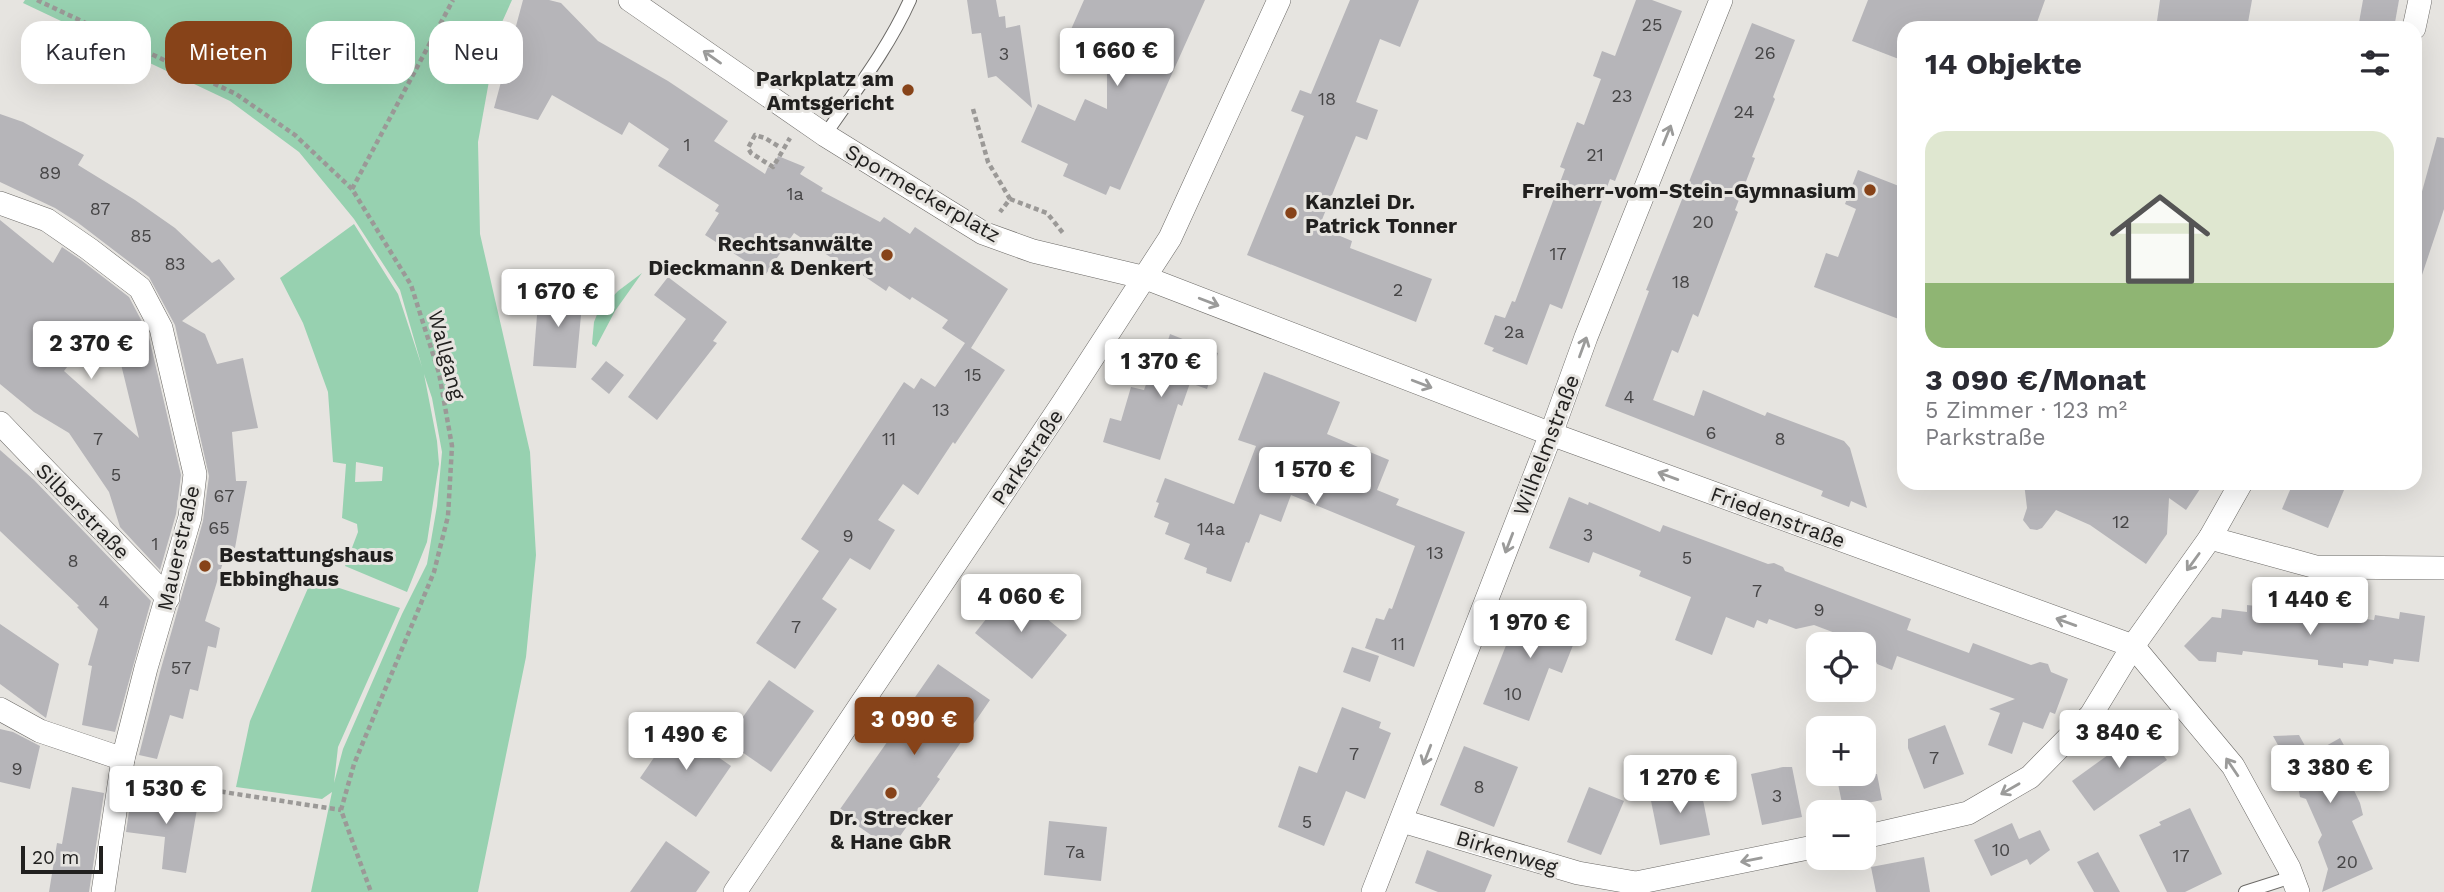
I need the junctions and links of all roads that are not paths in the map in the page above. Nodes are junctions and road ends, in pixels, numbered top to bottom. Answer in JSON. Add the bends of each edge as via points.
{"nodes":[{"id":1,"x":630,"y":0,"type":"edge"},
{"id":2,"x":910,"y":0,"type":"edge"},
{"id":3,"x":1279,"y":0,"type":"edge"},
{"id":4,"x":1721,"y":0,"type":"edge"},
{"id":5,"x":2420,"y":0,"type":"edge"},
{"id":6,"x":2416,"y":21,"type":"edge"},
{"id":7,"x":825,"y":135,"type":"junction"},
{"id":8,"x":0,"y":203,"type":"edge"},
{"id":9,"x":1146,"y":278,"type":"junction"},
{"id":10,"x":0,"y":424,"type":"edge"},
{"id":11,"x":1551,"y":434,"type":"junction"},
{"id":12,"x":2237,"y":490,"type":"edge"},
{"id":13,"x":2210,"y":538,"type":"junction"},
{"id":14,"x":2444,"y":568,"type":"edge"},
{"id":15,"x":167,"y":598,"type":"junction"},
{"id":16,"x":2133,"y":646,"type":"junction"},
{"id":17,"x":0,"y":709,"type":"edge"},
{"id":18,"x":122,"y":768,"type":"junction"},
{"id":19,"x":1402,"y":821,"type":"junction"},
{"id":20,"x":1876,"y":834,"type":"edge"},
{"id":21,"x":1806,"y":848,"type":"edge"},
{"id":22,"x":2295,"y":885,"type":"edge"},
{"id":23,"x":103,"y":892,"type":"edge"},
{"id":24,"x":735,"y":892,"type":"edge"},
{"id":25,"x":1373,"y":892,"type":"edge"},
{"id":26,"x":2245,"y":892,"type":"edge"}],
"edges":[{"from":7,"to":1,"type":"street","name":"Spormeckerplatz","one_way":true},
{"from":2,"to":7,"type":"lane","via":[[881,54]]},
{"from":3,"to":9,"type":"street","name":"Parkstraße","via":[[1170,238]]},
{"from":11,"to":4,"type":"street","name":"Wilhelmstraße","one_way":true},
{"from":5,"to":6,"type":"street"},
{"from":7,"to":9,"type":"street","name":"Spormeckerplatz","via":[[983,233],[1033,251]]},
{"from":8,"to":15,"type":"street","name":"Mauerstraße","via":[[47,220],[140,288],[161,328],[195,474],[190,517]]},
{"from":9,"to":11,"type":"street","name":"Friedenstraße","one_way":true},
{"from":9,"to":24,"type":"street","name":"Parkstraße"},
{"from":10,"to":15,"type":"street","name":"Silberstraße"},
{"from":16,"to":11,"type":"street","name":"Friedenstraße","one_way":true},
{"from":11,"to":19,"type":"street","name":"Wilhelmstraße","one_way":true},
{"from":12,"to":13,"type":"street"},
{"from":13,"to":14,"type":"street","via":[[2316,567]]},
{"from":13,"to":16,"type":"street","one_way":true},
{"from":15,"to":18,"type":"street","name":"Mauerstraße"},
{"from":16,"to":20,"type":"street","one_way":true,"via":[[2091,715],[2031,777],[1968,813]]},
{"from":22,"to":16,"type":"street","one_way":true,"via":[[2232,766]]},
{"from":17,"to":18,"type":"street"},
{"from":18,"to":23,"type":"street","name":"Mauerstraße"},
{"from":21,"to":19,"type":"street","name":"Birkenweg","one_way":true,"via":[[1636,883],[1578,873]]},
{"from":19,"to":25,"type":"street","name":"Wilhelmstraße"},
{"from":22,"to":26,"type":"lane"}]}
